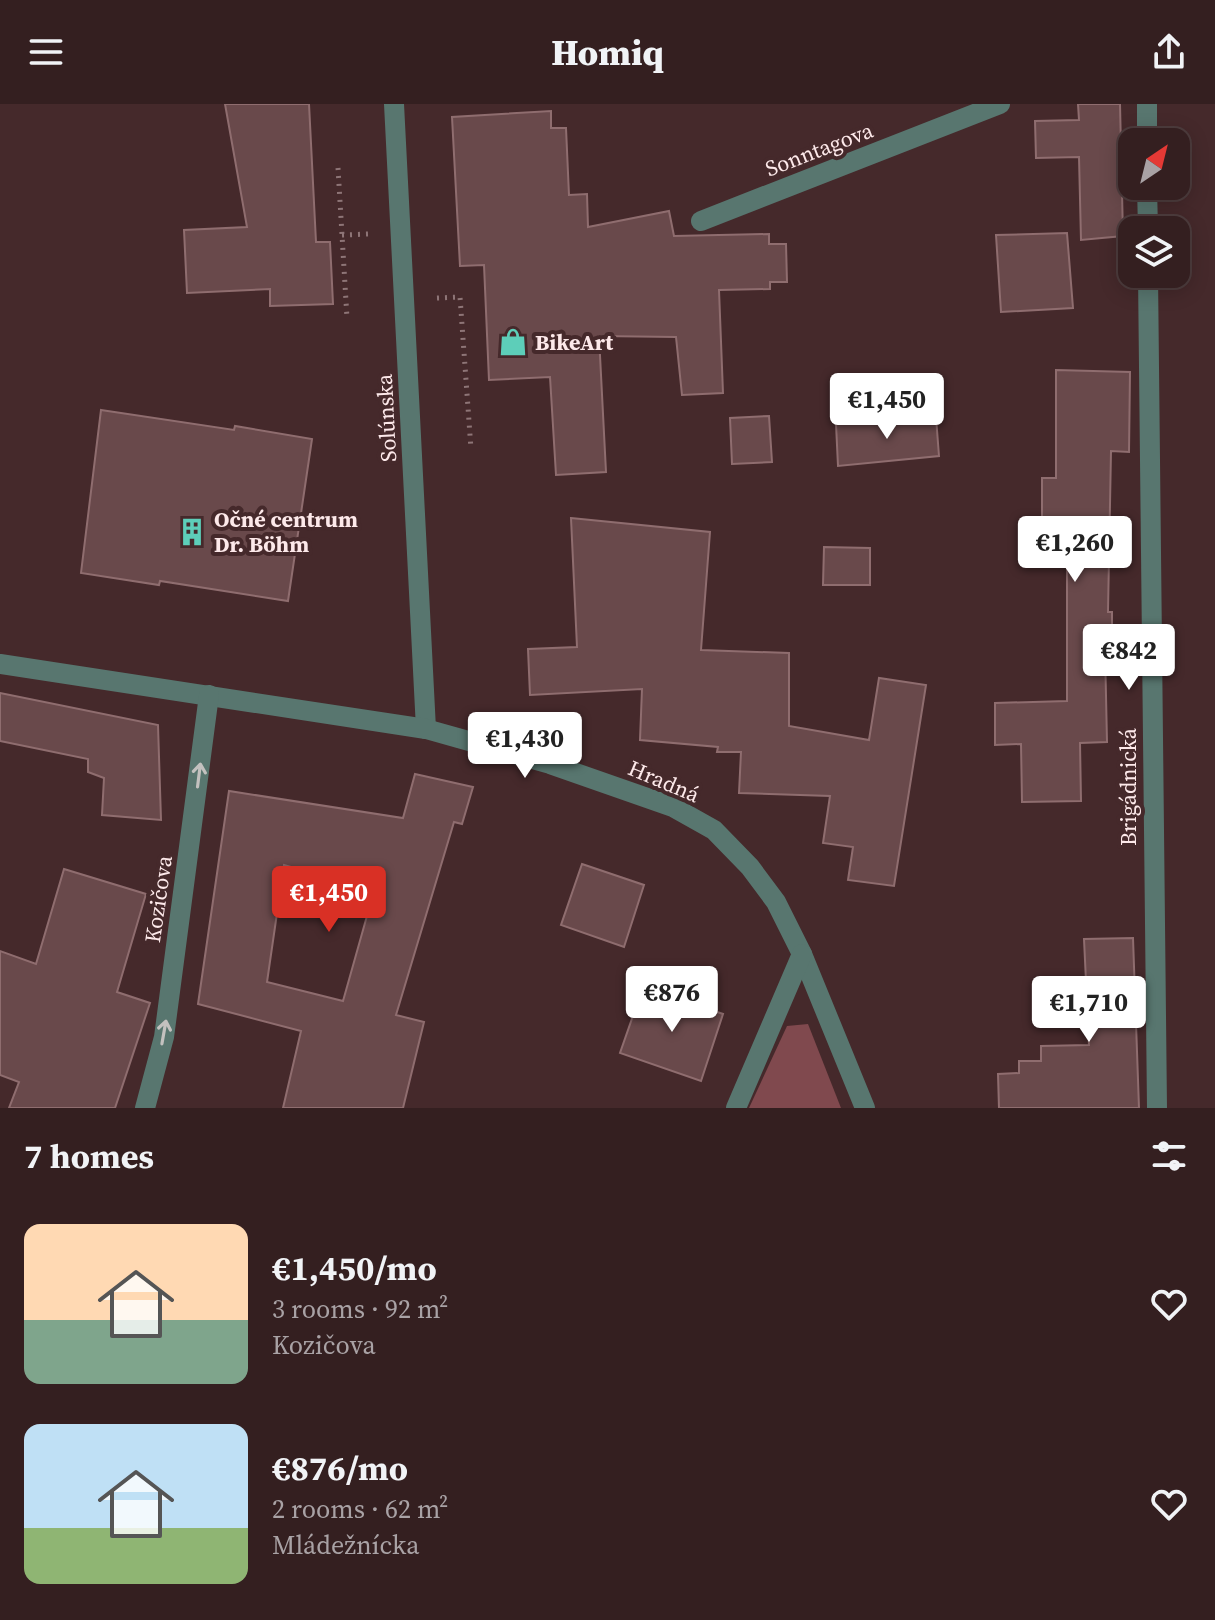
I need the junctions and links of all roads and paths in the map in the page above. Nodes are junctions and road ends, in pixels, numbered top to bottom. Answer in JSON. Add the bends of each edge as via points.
{"nodes":[{"id":1,"x":394,"y":104,"type":"edge"},
{"id":2,"x":1000,"y":104,"type":"edge"},
{"id":3,"x":1147,"y":104,"type":"edge"},
{"id":4,"x":1147,"y":128,"type":"edge"},
{"id":5,"x":338,"y":168,"type":"dead end"},
{"id":6,"x":701,"y":221,"type":"dead end"},
{"id":7,"x":1148,"y":288,"type":"edge"},
{"id":8,"x":404,"y":300,"type":"junction"},
{"id":9,"x":347,"y":318,"type":"dead end"},
{"id":10,"x":471,"y":449,"type":"dead end"},
{"id":11,"x":0,"y":664,"type":"edge"},
{"id":12,"x":209,"y":695,"type":"junction"},
{"id":13,"x":426,"y":729,"type":"junction"},
{"id":14,"x":802,"y":954,"type":"junction"},
{"id":15,"x":145,"y":1108,"type":"edge"},
{"id":16,"x":736,"y":1108,"type":"edge"},
{"id":17,"x":865,"y":1108,"type":"edge"},
{"id":18,"x":1157,"y":1108,"type":"edge"}],
"edges":[{"from":1,"to":8,"type":"street","name":"Solúnska"},
{"from":2,"to":6,"type":"street","name":"Sonntagova"},
{"from":3,"to":4,"type":"street"},
{"from":5,"to":9,"type":"path"},
{"from":7,"to":18,"type":"street","name":"Brigádnická"},
{"from":8,"to":10,"type":"path","via":[[460,297]]},
{"from":8,"to":13,"type":"street","name":"Solúnska"},
{"from":11,"to":12,"type":"street","name":"Hradná"},
{"from":12,"to":13,"type":"street","name":"Hradná"},
{"from":15,"to":12,"type":"street","name":"Kozičova","one_way":true,"via":[[164,1037]]},
{"from":13,"to":14,"type":"street","name":"Hradná","via":[[637,794],[714,830],[776,902]]},
{"from":14,"to":16,"type":"street"},
{"from":14,"to":17,"type":"street","name":"Hradná"}]}
